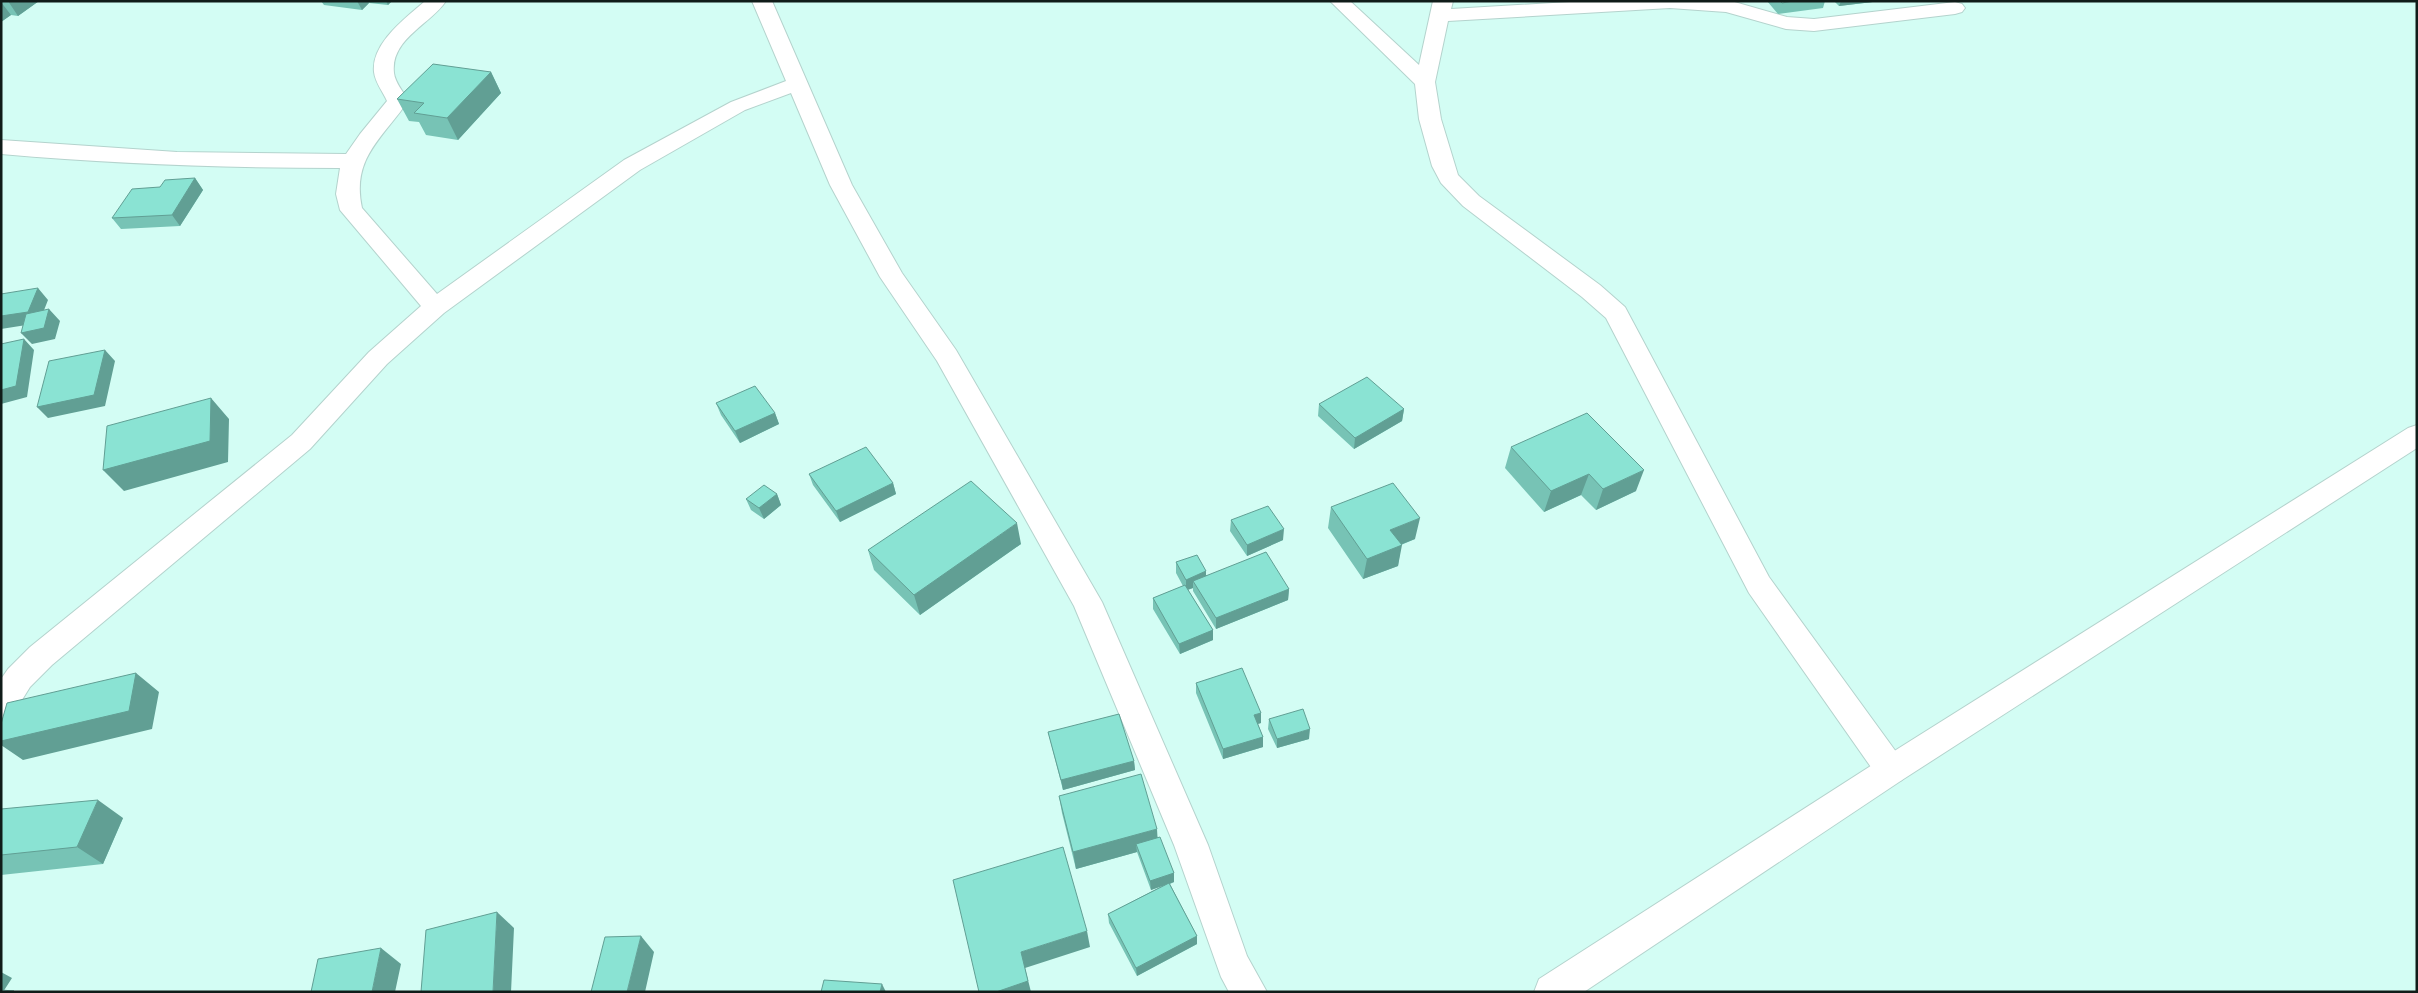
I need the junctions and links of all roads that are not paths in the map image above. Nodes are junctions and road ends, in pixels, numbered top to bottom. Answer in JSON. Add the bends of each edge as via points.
{"nodes":[{"id":1,"x":437,"y":1,"type":"edge"},
{"id":2,"x":762,"y":1,"type":"edge"},
{"id":3,"x":1339,"y":1,"type":"edge"},
{"id":4,"x":1955,"y":8,"type":"dead end"},
{"id":5,"x":1440,"y":9,"type":"edge"},
{"id":6,"x":1425,"y":82,"type":"junction"},
{"id":7,"x":797,"y":84,"type":"junction"},
{"id":8,"x":1,"y":147,"type":"edge"},
{"id":9,"x":353,"y":161,"type":"junction"},
{"id":10,"x":435,"y":308,"type":"junction"},
{"id":11,"x":2417,"y":435,"type":"edge"},
{"id":12,"x":1,"y":706,"type":"edge"},
{"id":13,"x":1891,"y":770,"type":"junction"},
{"id":14,"x":1249,"y":992,"type":"edge"},
{"id":15,"x":1552,"y":992,"type":"edge"}],
"edges":[{"from":1,"to":9,"type":"main road","via":[[404,32],[389,52],[384,73],[398,102]]},
{"from":2,"to":7,"type":"main road"},
{"from":3,"to":6,"type":"main road"},
{"from":4,"to":5,"type":"main road","via":[[1814,25],[1786,23],[1727,6],[1670,2]]},
{"from":5,"to":6,"type":"main road"},
{"from":6,"to":13,"type":"main road","via":[[1430,118],[1449,178],[1471,201],[1616,313],[1759,585]]},
{"from":7,"to":10,"type":"main road","via":[[738,106],[632,166]]},
{"from":7,"to":14,"type":"main road","via":[[842,185],[892,277],[947,356],[1087,602],[1191,844],[1233,965]]},
{"from":8,"to":9,"type":"main road","via":[[210,160]]},
{"from":9,"to":10,"type":"main road","via":[[346,178],[346,195],[351,210]]},
{"from":10,"to":12,"type":"main road","via":[[378,358],[301,442],[41,656],[19,678]]},
{"from":11,"to":13,"type":"main road"},
{"from":13,"to":15,"type":"main road"}]}
